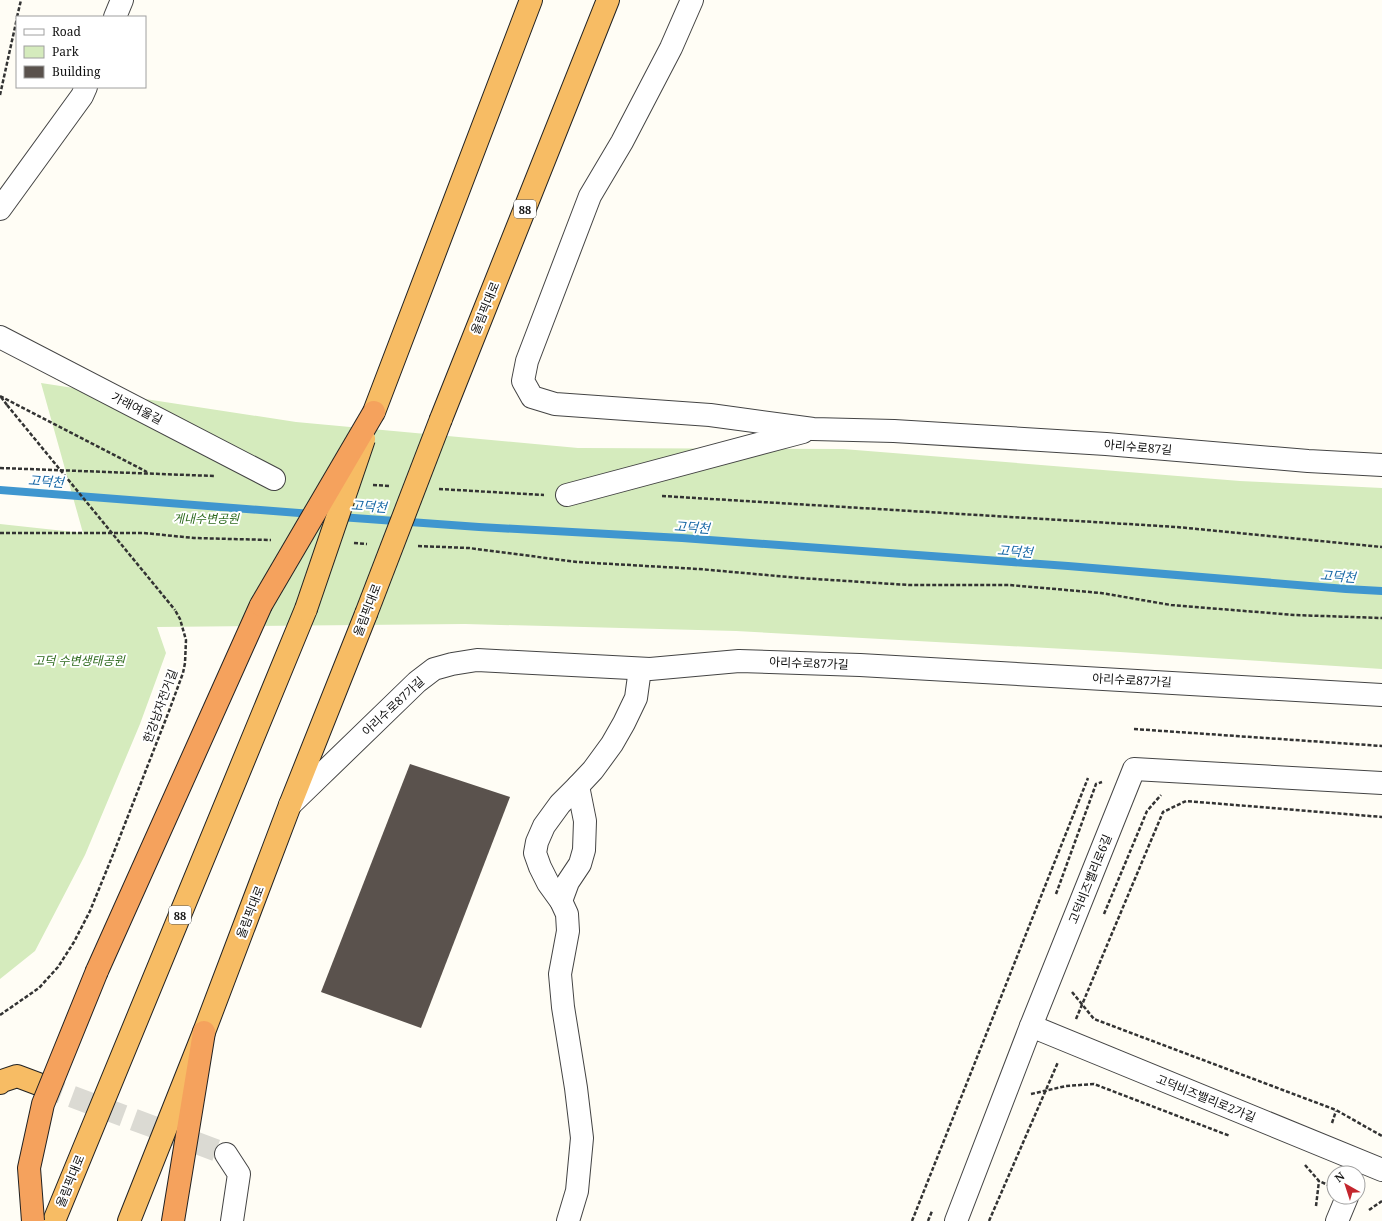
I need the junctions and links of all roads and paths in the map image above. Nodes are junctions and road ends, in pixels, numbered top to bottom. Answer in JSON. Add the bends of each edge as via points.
{"nodes":[{"id":1,"x":21,"y":0,"type":"edge"},
{"id":2,"x":122,"y":0,"type":"edge"},
{"id":3,"x":531,"y":0,"type":"edge"},
{"id":4,"x":608,"y":0,"type":"edge"},
{"id":5,"x":692,"y":0,"type":"edge"},
{"id":6,"x":17,"y":16,"type":"edge"},
{"id":7,"x":115,"y":16,"type":"edge"},
{"id":8,"x":16,"y":23,"type":"edge"},
{"id":9,"x":86,"y":88,"type":"edge"},
{"id":10,"x":0,"y":95,"type":"edge"},
{"id":11,"x":0,"y":209,"type":"edge"},
{"id":12,"x":0,"y":337,"type":"edge"},
{"id":13,"x":0,"y":396,"type":"edge"},
{"id":14,"x":374,"y":412,"type":"junction"},
{"id":15,"x":813,"y":429,"type":"junction"},
{"id":16,"x":1382,"y":465,"type":"edge"},
{"id":17,"x":0,"y":468,"type":"edge"},
{"id":18,"x":149,"y":473,"type":"junction"},
{"id":19,"x":219,"y":476,"type":"dead end"},
{"id":20,"x":274,"y":479,"type":"dead end"},
{"id":21,"x":368,"y":485,"type":"dead end"},
{"id":22,"x":391,"y":486,"type":"dead end"},
{"id":23,"x":438,"y":489,"type":"dead end"},
{"id":24,"x":567,"y":495,"type":"joint"},
{"id":25,"x":661,"y":496,"type":"dead end"},
{"id":26,"x":0,"y":533,"type":"edge"},
{"id":27,"x":272,"y":540,"type":"dead end"},
{"id":28,"x":349,"y":543,"type":"dead end"},
{"id":29,"x":373,"y":544,"type":"dead end"},
{"id":30,"x":413,"y":546,"type":"dead end"},
{"id":31,"x":1382,"y":547,"type":"edge"},
{"id":32,"x":1382,"y":618,"type":"edge"},
{"id":33,"x":640,"y":668,"type":"junction"},
{"id":34,"x":1382,"y":695,"type":"edge"},
{"id":35,"x":1134,"y":729,"type":"dead end"},
{"id":36,"x":1382,"y":746,"type":"edge"},
{"id":37,"x":1088,"y":778,"type":"dead end"},
{"id":38,"x":1382,"y":783,"type":"edge"},
{"id":39,"x":578,"y":786,"type":"junction"},
{"id":40,"x":1162,"y":794,"type":"dead end"},
{"id":41,"x":290,"y":805,"type":"junction"},
{"id":42,"x":1382,"y":817,"type":"edge"},
{"id":43,"x":560,"y":901,"type":"junction"},
{"id":44,"x":1102,"y":920,"type":"dead end"},
{"id":45,"x":1075,"y":985,"type":"dead end"},
{"id":46,"x":1072,"y":992,"type":"junction"},
{"id":47,"x":1069,"y":999,"type":"dead end"},
{"id":48,"x":1081,"y":1004,"type":"junction"},
{"id":49,"x":0,"y":1015,"type":"edge"},
{"id":50,"x":1031,"y":1026,"type":"junction"},
{"id":51,"x":204,"y":1032,"type":"junction"},
{"id":52,"x":1067,"y":1041,"type":"junction"},
{"id":53,"x":0,"y":1083,"type":"edge"},
{"id":54,"x":41,"y":1085,"type":"tunnel mouth"},
{"id":55,"x":1030,"y":1089,"type":"dead end"},
{"id":56,"x":1045,"y":1091,"type":"junction"},
{"id":57,"x":1232,"y":1136,"type":"dead end"},
{"id":58,"x":1382,"y":1136,"type":"edge"},
{"id":59,"x":226,"y":1154,"type":"tunnel mouth"},
{"id":60,"x":1304,"y":1164,"type":"dead end"},
{"id":61,"x":1367,"y":1168,"type":"edge"},
{"id":62,"x":1382,"y":1201,"type":"edge"},
{"id":63,"x":1344,"y":1205,"type":"edge"},
{"id":64,"x":1375,"y":1206,"type":"dead end"},
{"id":65,"x":1315,"y":1209,"type":"dead end"},
{"id":66,"x":33,"y":1221,"type":"edge"},
{"id":67,"x":54,"y":1221,"type":"edge"},
{"id":68,"x":129,"y":1221,"type":"edge"},
{"id":69,"x":173,"y":1221,"type":"edge"},
{"id":70,"x":232,"y":1221,"type":"edge"},
{"id":71,"x":568,"y":1221,"type":"edge"},
{"id":72,"x":912,"y":1221,"type":"edge"},
{"id":73,"x":956,"y":1221,"type":"edge"},
{"id":74,"x":989,"y":1221,"type":"edge"},
{"id":75,"x":1337,"y":1221,"type":"edge"}],
"edges":[{"from":1,"to":6,"type":"path"},
{"from":2,"to":7,"type":"street"},
{"from":3,"to":14,"type":"highway","name":"올림픽대로","number":"88"},
{"from":4,"to":41,"type":"highway","name":"올림픽대로","number":"88","bridge":true},
{"from":5,"to":15,"type":"street","via":[[640,108],[590,196],[527,361],[523,382],[532,397],[555,404],[710,415]]},
{"from":8,"to":10,"type":"path"},
{"from":9,"to":11,"type":"street"},
{"from":12,"to":20,"type":"street","name":"가래여울길"},
{"from":13,"to":18,"type":"path"},
{"from":13,"to":49,"type":"path","name":"한강남자전거길","bridge":true,"via":[[175,610],[186,640],[183,673],[90,911],[58,967],[39,988]]},
{"from":14,"to":66,"type":"highway","bridge":true,"via":[[261,605],[97,971],[43,1104],[30,1168]]},
{"from":14,"to":67,"type":"highway","name":"올림픽대로","number":"88","bridge":true,"via":[[306,609]]},
{"from":15,"to":16,"type":"street","name":"아리수로87길","via":[[894,431],[1106,444]]},
{"from":15,"to":24,"type":"street"},
{"from":17,"to":18,"type":"path"},
{"from":18,"to":19,"type":"path"},
{"from":21,"to":22,"type":"path"},
{"from":23,"to":24,"type":"path"},
{"from":25,"to":31,"type":"path","via":[[1177,527]]},
{"from":26,"to":27,"type":"path","via":[[144,533],[194,538]]},
{"from":28,"to":29,"type":"path"},
{"from":30,"to":32,"type":"path","via":[[469,548],[577,562],[800,578],[909,585],[1009,585],[1101,593],[1171,605],[1294,615]]},
{"from":33,"to":34,"type":"street","name":"아리수로87가길","via":[[739,661],[860,665]]},
{"from":33,"to":39,"type":"street","via":[[636,698],[624,723],[612,744]]},
{"from":33,"to":41,"type":"street","name":"아리수로87가길","via":[[476,660],[434,669],[417,682]]},
{"from":35,"to":36,"type":"path"},
{"from":37,"to":72,"type":"path"},
{"from":38,"to":50,"type":"street","name":"고덕비즈밸리로6길","via":[[1134,769]]},
{"from":39,"to":43,"type":"street","via":[[585,820],[584,850],[580,864]]},
{"from":39,"to":43,"type":"street","via":[[560,804],[544,826],[535,853],[548,883]]},
{"from":40,"to":44,"type":"path","via":[[1147,811]]},
{"from":41,"to":51,"type":"highway","name":"올림픽대로","number":"88"},
{"from":42,"to":48,"type":"path","via":[[1186,801],[1163,812]]},
{"from":43,"to":71,"type":"street","via":[[567,914],[568,932],[560,974],[563,1007],[582,1138],[577,1191]]},
{"from":45,"to":46,"type":"path"},
{"from":46,"to":47,"type":"path"},
{"from":46,"to":48,"type":"path"},
{"from":48,"to":52,"type":"path"},
{"from":48,"to":58,"type":"path","via":[[1094,1019],[1336,1110]]},
{"from":50,"to":52,"type":"street","name":"고덕비즈밸리로2가길"},
{"from":50,"to":73,"type":"street","name":"고덕비즈밸리로6길"},
{"from":51,"to":68,"type":"highway","name":"올림픽대로","number":"88"},
{"from":51,"to":69,"type":"highway"},
{"from":52,"to":56,"type":"path"},
{"from":52,"to":61,"type":"street","name":"고덕비즈밸리로2가길"},
{"from":53,"to":54,"type":"highway","via":[[18,1076]]},
{"from":55,"to":56,"type":"path","via":[[1027,1095]]},
{"from":56,"to":57,"type":"path","via":[[1094,1084]]},
{"from":56,"to":74,"type":"path"},
{"from":59,"to":70,"type":"street","via":[[239,1174]]},
{"from":60,"to":65,"type":"path","via":[[1319,1181]]},
{"from":62,"to":64,"type":"path"},
{"from":63,"to":75,"type":"street"}]}
